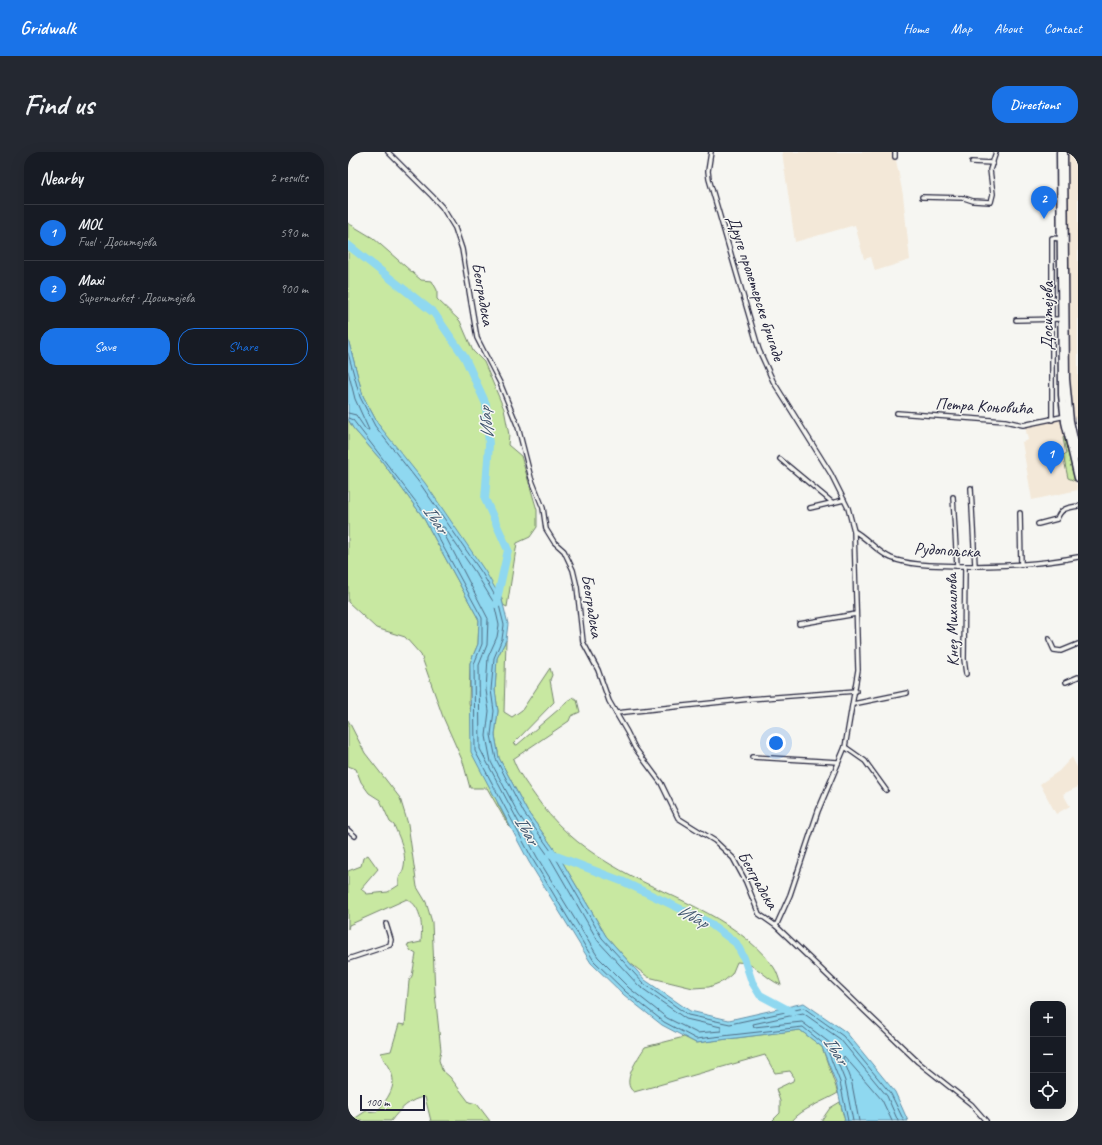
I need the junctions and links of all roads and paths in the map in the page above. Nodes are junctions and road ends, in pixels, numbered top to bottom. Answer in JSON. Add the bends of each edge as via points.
{"nodes":[{"id":1,"x":388,"y":152,"type":"edge"},
{"id":2,"x":711,"y":152,"type":"edge"},
{"id":3,"x":895,"y":152,"type":"edge"},
{"id":4,"x":996,"y":152,"type":"edge"},
{"id":5,"x":1062,"y":155,"type":"edge"},
{"id":6,"x":895,"y":157,"type":"dead end"},
{"id":7,"x":972,"y":162,"type":"dead end"},
{"id":8,"x":993,"y":163,"type":"junction"},
{"id":9,"x":922,"y":197,"type":"dead end"},
{"id":10,"x":1063,"y":239,"type":"junction"},
{"id":11,"x":1052,"y":319,"type":"junction"},
{"id":12,"x":1061,"y":319,"type":"junction"},
{"id":13,"x":1016,"y":320,"type":"dead end"},
{"id":14,"x":897,"y":413,"type":"dead end"},
{"id":15,"x":1066,"y":416,"type":"junction"},
{"id":16,"x":1052,"y":420,"type":"junction"},
{"id":17,"x":1078,"y":457,"type":"edge"},
{"id":18,"x":780,"y":459,"type":"dead end"},
{"id":19,"x":1078,"y":478,"type":"edge"},
{"id":20,"x":971,"y":488,"type":"dead end"},
{"id":21,"x":953,"y":497,"type":"dead end"},
{"id":22,"x":844,"y":500,"type":"junction"},
{"id":23,"x":833,"y":502,"type":"junction"},
{"id":24,"x":1078,"y":506,"type":"edge"},
{"id":25,"x":810,"y":508,"type":"dead end"},
{"id":26,"x":1020,"y":513,"type":"dead end"},
{"id":27,"x":1038,"y":524,"type":"dead end"},
{"id":28,"x":854,"y":531,"type":"junction"},
{"id":29,"x":1078,"y":557,"type":"edge"},
{"id":30,"x":1021,"y":565,"type":"junction"},
{"id":31,"x":957,"y":566,"type":"junction"},
{"id":32,"x":965,"y":566,"type":"junction"},
{"id":33,"x":975,"y":566,"type":"junction"},
{"id":34,"x":856,"y":614,"type":"junction"},
{"id":35,"x":799,"y":624,"type":"dead end"},
{"id":36,"x":1049,"y":639,"type":"dead end"},
{"id":37,"x":1078,"y":644,"type":"edge"},
{"id":38,"x":966,"y":674,"type":"dead end"},
{"id":39,"x":1078,"y":677,"type":"edge"},
{"id":40,"x":1066,"y":682,"type":"dead end"},
{"id":41,"x":856,"y":691,"type":"junction"},
{"id":42,"x":907,"y":693,"type":"dead end"},
{"id":43,"x":853,"y":704,"type":"junction"},
{"id":44,"x":616,"y":713,"type":"junction"},
{"id":45,"x":845,"y":747,"type":"junction"},
{"id":46,"x":752,"y":757,"type":"dead end"},
{"id":47,"x":838,"y":762,"type":"junction"},
{"id":48,"x":886,"y":790,"type":"dead end"},
{"id":49,"x":348,"y":830,"type":"edge"},
{"id":50,"x":355,"y":836,"type":"dead end"},
{"id":51,"x":386,"y":924,"type":"dead end"},
{"id":52,"x":776,"y":926,"type":"junction"},
{"id":53,"x":348,"y":959,"type":"edge"},
{"id":54,"x":986,"y":1121,"type":"edge"}],
"edges":[{"from":1,"to":44,"type":"street","name":"Београдска","via":[[432,196],[455,228],[462,249],[477,338],[518,427],[531,478],[543,508],[546,529],[554,542],[564,551],[573,570],[583,642]]},
{"from":2,"to":22,"type":"street","name":"Друге пролетерске бригаде","via":[[709,179],[758,350],[773,381],[814,445]]},
{"from":3,"to":6,"type":"street"},
{"from":4,"to":8,"type":"street"},
{"from":5,"to":10,"type":"main road","name":"Доситејева"},
{"from":7,"to":8,"type":"street"},
{"from":8,"to":9,"type":"street","via":[[990,170],[993,197],[991,202],[964,198]]},
{"from":10,"to":11,"type":"street","via":[[1052,238]]},
{"from":10,"to":12,"type":"main road","name":"Доситејева"},
{"from":10,"to":15,"type":"main road","name":"Доситејева"},
{"from":11,"to":12,"type":"street"},
{"from":11,"to":13,"type":"street"},
{"from":11,"to":16,"type":"street"},
{"from":12,"to":15,"type":"main road","name":"Доситејева","via":[[1061,379]]},
{"from":14,"to":16,"type":"street","name":"Петра Коњовића","via":[[1022,424]]},
{"from":15,"to":16,"type":"street","name":"Петра Коњовића"},
{"from":15,"to":17,"type":"main road","name":"Доситејева"},
{"from":15,"to":19,"type":"main road","name":"Доситејева"},
{"from":18,"to":23,"type":"street"},
{"from":20,"to":33,"type":"street"},
{"from":21,"to":31,"type":"street"},
{"from":22,"to":23,"type":"street"},
{"from":22,"to":28,"type":"street","name":"Друге пролетерске бригаде"},
{"from":23,"to":25,"type":"street"},
{"from":24,"to":27,"type":"street","via":[[1064,508],[1057,519]]},
{"from":26,"to":30,"type":"street"},
{"from":28,"to":31,"type":"street","name":"Рудопољска","via":[[890,557],[911,563]]},
{"from":28,"to":34,"type":"street"},
{"from":29,"to":30,"type":"street","name":"Рудопољска"},
{"from":30,"to":33,"type":"street","name":"Рудопољска"},
{"from":31,"to":32,"type":"street","name":"Рудопољска"},
{"from":32,"to":33,"type":"street","name":"Рудопољска"},
{"from":32,"to":38,"type":"street","name":"Кнез Михаилова"},
{"from":34,"to":35,"type":"street"},
{"from":34,"to":41,"type":"street"},
{"from":36,"to":37,"type":"street","via":[[1054,650],[1061,651]]},
{"from":39,"to":40,"type":"street"},
{"from":41,"to":43,"type":"street"},
{"from":41,"to":44,"type":"street"},
{"from":42,"to":43,"type":"street"},
{"from":43,"to":45,"type":"street"},
{"from":44,"to":52,"type":"street","name":"Београдска","via":[[637,752],[661,783],[678,818],[715,841],[733,858],[759,914]]},
{"from":45,"to":47,"type":"street"},
{"from":45,"to":48,"type":"street","via":[[865,761]]},
{"from":46,"to":47,"type":"street"},
{"from":47,"to":52,"type":"street","via":[[806,842],[790,895]]},
{"from":49,"to":50,"type":"street"},
{"from":51,"to":53,"type":"street","via":[[390,945]]},
{"from":52,"to":54,"type":"street","name":"Београдска","via":[[918,1062],[971,1104]]}]}
